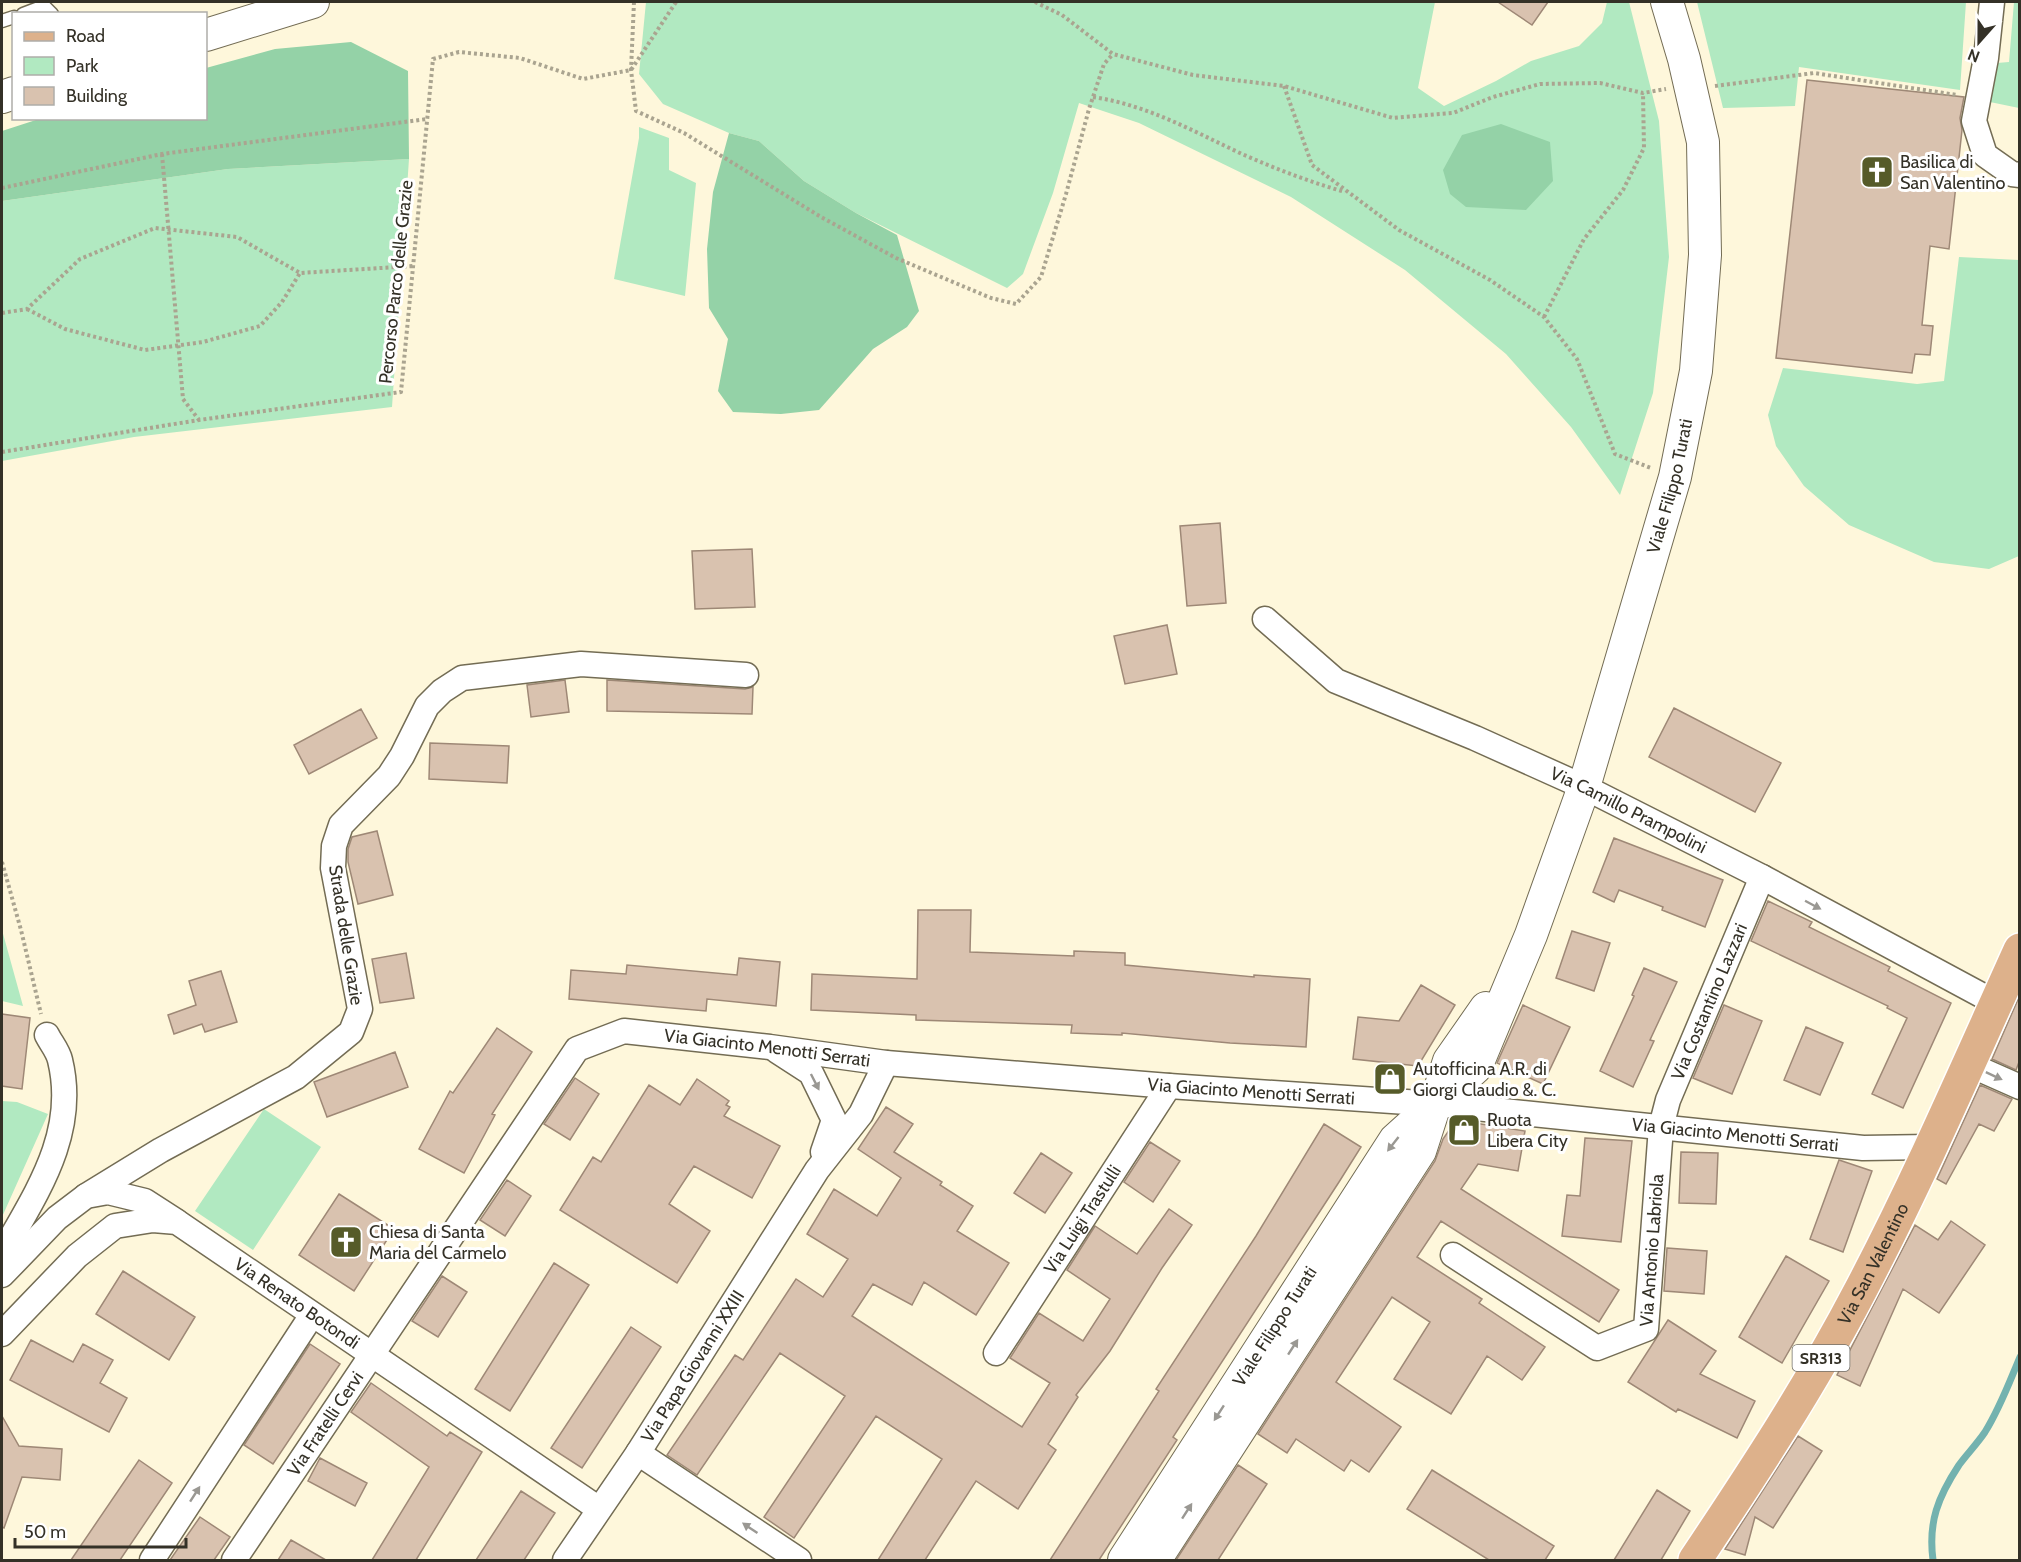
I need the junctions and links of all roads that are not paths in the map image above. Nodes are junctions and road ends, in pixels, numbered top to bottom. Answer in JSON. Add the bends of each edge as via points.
{"nodes":[{"id":1,"x":313,"y":2,"type":"edge"},
{"id":2,"x":1668,"y":2,"type":"edge"},
{"id":3,"x":1992,"y":2,"type":"edge"},
{"id":4,"x":28,"y":12,"type":"edge"},
{"id":5,"x":50,"y":12,"type":"edge"},
{"id":6,"x":207,"y":35,"type":"edge"},
{"id":7,"x":2019,"y":175,"type":"edge"},
{"id":8,"x":1265,"y":619,"type":"dead end"},
{"id":9,"x":747,"y":675,"type":"dead end"},
{"id":10,"x":1584,"y":787,"type":"junction"},
{"id":11,"x":1762,"y":877,"type":"junction"},
{"id":12,"x":2019,"y":950,"type":"edge"},
{"id":13,"x":1996,"y":1003,"type":"junction"},
{"id":14,"x":47,"y":1035,"type":"road end"},
{"id":15,"x":770,"y":1047,"type":"junction"},
{"id":16,"x":577,"y":1048,"type":"joint"},
{"id":17,"x":886,"y":1063,"type":"junction"},
{"id":18,"x":1968,"y":1064,"type":"junction"},
{"id":19,"x":1169,"y":1086,"type":"junction"},
{"id":20,"x":2019,"y":1088,"type":"edge"},
{"id":21,"x":1436,"y":1104,"type":"junction"},
{"id":22,"x":834,"y":1120,"type":"junction"},
{"id":23,"x":1661,"y":1127,"type":"junction"},
{"id":24,"x":1930,"y":1147,"type":"junction"},
{"id":25,"x":817,"y":1170,"type":"junction"},
{"id":26,"x":86,"y":1196,"type":"junction"},
{"id":27,"x":177,"y":1222,"type":"junction"},
{"id":28,"x":2,"y":1254,"type":"edge"},
{"id":29,"x":1453,"y":1255,"type":"dead end"},
{"id":30,"x":2,"y":1275,"type":"edge"},
{"id":31,"x":312,"y":1315,"type":"junction"},
{"id":32,"x":2,"y":1334,"type":"edge"},
{"id":33,"x":996,"y":1353,"type":"dead end"},
{"id":34,"x":371,"y":1356,"type":"junction"},
{"id":35,"x":638,"y":1453,"type":"junction"},
{"id":36,"x":599,"y":1509,"type":"junction"},
{"id":37,"x":573,"y":1558,"type":"edge"},
{"id":38,"x":152,"y":1560,"type":"edge"},
{"id":39,"x":234,"y":1560,"type":"edge"},
{"id":40,"x":799,"y":1560,"type":"edge"},
{"id":41,"x":1124,"y":1560,"type":"edge"},
{"id":42,"x":1155,"y":1560,"type":"edge"},
{"id":43,"x":1695,"y":1560,"type":"edge"}],
"edges":[{"from":1,"to":6,"type":"street"},
{"from":2,"to":10,"type":"street","name":"Viale Filippo Turati","via":[[1703,142],[1705,255],[1696,371],[1675,477]]},
{"from":3,"to":7,"type":"street","via":[[1974,121],[1985,155]]},
{"from":4,"to":5,"type":"lane","via":[[44,6]]},
{"from":8,"to":10,"type":"street","name":"Via Camillo Prampolini","via":[[1336,681]]},
{"from":9,"to":26,"type":"street","name":"Strada delle Grazie","via":[[580,664],[462,678],[442,691],[427,706],[389,776],[341,825],[334,846],[333,868],[360,1009],[351,1032],[296,1077],[161,1150]]},
{"from":10,"to":11,"type":"street","name":"Via Camillo Prampolini"},
{"from":10,"to":21,"type":"street","name":"Viale Filippo Turati","via":[[1522,955],[1449,1061]]},
{"from":11,"to":13,"type":"street","name":"Via Camillo Prampolini","one_way":true},
{"from":11,"to":23,"type":"street","name":"Via Costantino Lazzari","via":[[1668,1100]]},
{"from":12,"to":13,"type":"main road","name":"Via San Valentino","number":"SR313"},
{"from":13,"to":18,"type":"main road","name":"Via San Valentino","number":"SR313"},
{"from":14,"to":28,"type":"street","via":[[60,1058],[63,1122],[38,1194]]},
{"from":15,"to":16,"type":"street","name":"Via Giacinto Menotti Serrati","via":[[624,1031]]},
{"from":15,"to":17,"type":"street","name":"Via Giacinto Menotti Serrati"},
{"from":15,"to":22,"type":"street","one_way":true,"via":[[811,1073]]},
{"from":16,"to":34,"type":"street","name":"Via Fratelli Cervi"},
{"from":17,"to":19,"type":"street","name":"Via Giacinto Menotti Serrati"},
{"from":17,"to":22,"type":"street","name":"Via Papa Giovanni XXIII","via":[[859,1087]]},
{"from":17,"to":25,"type":"street","name":"Via Papa Giovanni XXIII","via":[[861,1114]]},
{"from":18,"to":20,"type":"street","one_way":true},
{"from":18,"to":24,"type":"main road","name":"Via San Valentino","number":"SR313"},
{"from":19,"to":21,"type":"street","name":"Via Giacinto Menotti Serrati"},
{"from":19,"to":33,"type":"street","name":"Via Luigi Trastulli"},
{"from":21,"to":23,"type":"street","name":"Via Giacinto Menotti Serrati"},
{"from":21,"to":41,"type":"street","name":"Viale Filippo Turati","one_way":true,"via":[[1395,1140]]},
{"from":42,"to":21,"type":"street","name":"Viale Filippo Turati","one_way":true,"via":[[1420,1151]]},
{"from":22,"to":25,"type":"street","name":"Via Papa Giovanni XXIII"},
{"from":23,"to":24,"type":"street","name":"Via Giacinto Menotti Serrati","via":[[1863,1148]]},
{"from":23,"to":29,"type":"street","name":"Via Antonio Labriola","via":[[1646,1329],[1597,1348]]},
{"from":24,"to":43,"type":"main road","name":"Via San Valentino","number":"SR313","via":[[1859,1293],[1768,1451]]},
{"from":25,"to":35,"type":"street","name":"Via Papa Giovanni XXIII"},
{"from":26,"to":27,"type":"street","via":[[108,1192],[145,1201]]},
{"from":26,"to":30,"type":"street","name":"Strada delle Grazie","via":[[57,1218]]},
{"from":27,"to":31,"type":"street","name":"Via Renato Botondi"},
{"from":27,"to":32,"type":"street","via":[[153,1220],[115,1226],[77,1256]]},
{"from":31,"to":34,"type":"street","name":"Via Renato Botondi"},
{"from":38,"to":31,"type":"street","one_way":true},
{"from":34,"to":36,"type":"street","name":"Via Renato Botondi"},
{"from":34,"to":39,"type":"street","name":"Via Fratelli Cervi"},
{"from":35,"to":36,"type":"street","name":"Via Papa Giovanni XXIII"},
{"from":40,"to":35,"type":"street","one_way":true},
{"from":36,"to":37,"type":"street","name":"Via Papa Giovanni XXIII"}]}
